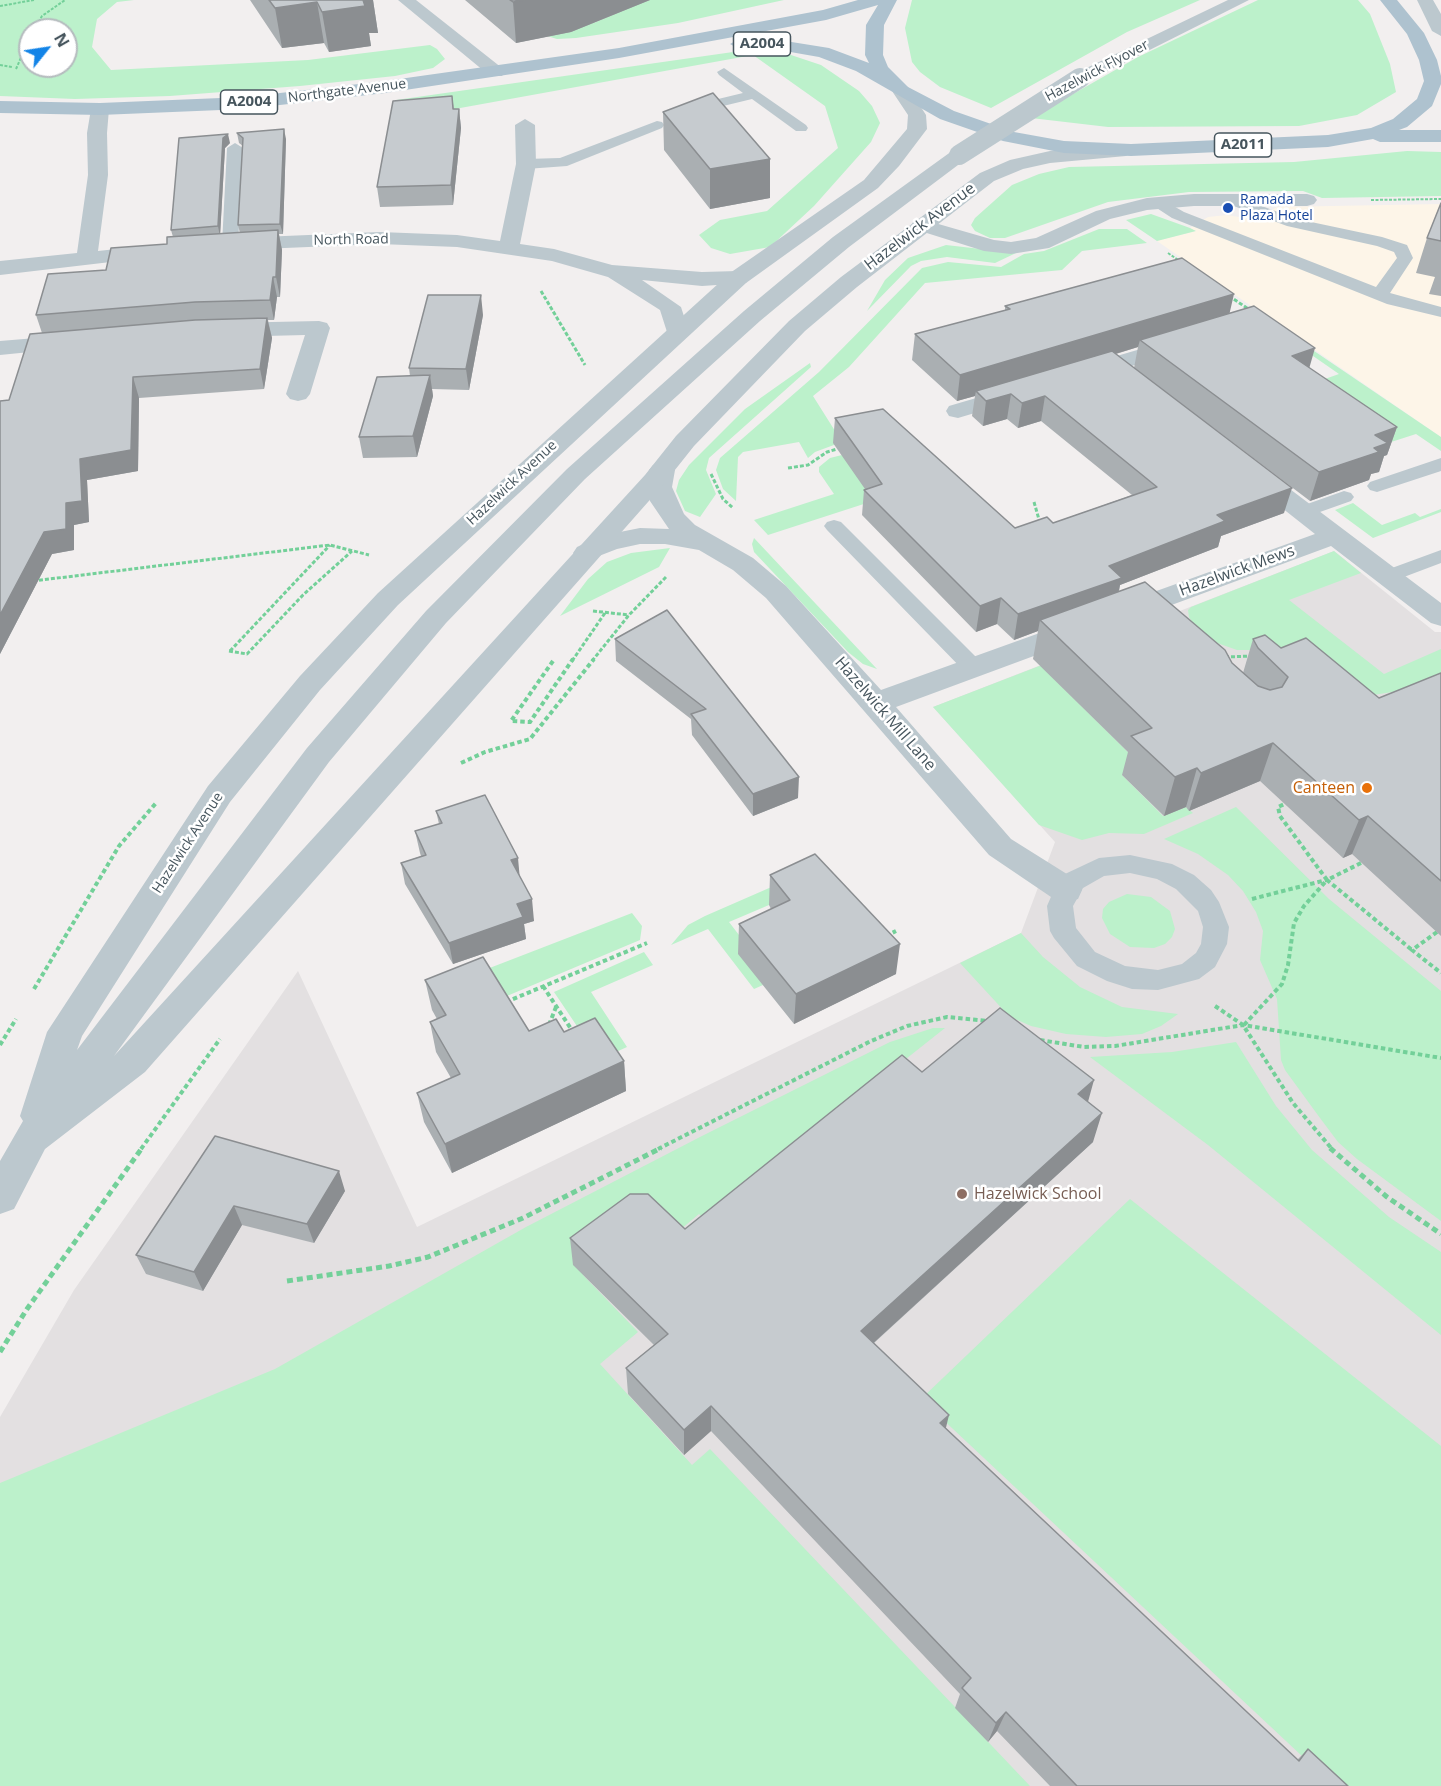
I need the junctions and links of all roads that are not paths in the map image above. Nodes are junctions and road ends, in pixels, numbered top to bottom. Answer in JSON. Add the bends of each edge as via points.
{"nodes":[{"id":1,"x":406,"y":0,"type":"edge"},
{"id":2,"x":876,"y":0,"type":"edge"},
{"id":3,"x":889,"y":0,"type":"edge"},
{"id":4,"x":1241,"y":0,"type":"edge"},
{"id":5,"x":1388,"y":0,"type":"edge"},
{"id":6,"x":1398,"y":0,"type":"edge"},
{"id":7,"x":1425,"y":0,"type":"edge"},
{"id":8,"x":1406,"y":19,"type":"junction"},
{"id":9,"x":1441,"y":31,"type":"edge"},
{"id":10,"x":1421,"y":43,"type":"junction"},
{"id":11,"x":619,"y":53,"type":"junction"},
{"id":12,"x":1441,"y":68,"type":"edge"},
{"id":13,"x":496,"y":72,"type":"junction"},
{"id":14,"x":724,"y":72,"type":"dead end"},
{"id":15,"x":899,"y":89,"type":"junction"},
{"id":16,"x":754,"y":94,"type":"junction"},
{"id":17,"x":720,"y":103,"type":"edge"},
{"id":18,"x":0,"y":107,"type":"edge"},
{"id":19,"x":100,"y":109,"type":"junction"},
{"id":20,"x":525,"y":125,"type":"dead end"},
{"id":21,"x":657,"y":125,"type":"dead end"},
{"id":22,"x":801,"y":128,"type":"dead end"},
{"id":23,"x":1441,"y":136,"type":"edge"},
{"id":24,"x":1354,"y":138,"type":"junction"},
{"id":25,"x":235,"y":148,"type":"edge"},
{"id":26,"x":1131,"y":150,"type":"junction"},
{"id":27,"x":959,"y":155,"type":"joint"},
{"id":28,"x":526,"y":164,"type":"junction"},
{"id":29,"x":1229,"y":200,"type":"junction"},
{"id":30,"x":1307,"y":200,"type":"road end"},
{"id":31,"x":1157,"y":203,"type":"junction"},
{"id":32,"x":921,"y":225,"type":"junction"},
{"id":33,"x":230,"y":244,"type":"junction"},
{"id":34,"x":207,"y":246,"type":"edge"},
{"id":35,"x":509,"y":247,"type":"junction"},
{"id":36,"x":171,"y":249,"type":"edge"},
{"id":37,"x":87,"y":256,"type":"junction"},
{"id":38,"x":1,"y":271,"type":"edge"},
{"id":39,"x":611,"y":271,"type":"junction"},
{"id":40,"x":738,"y":278,"type":"junction"},
{"id":41,"x":1378,"y":294,"type":"junction"},
{"id":42,"x":1441,"y":312,"type":"edge"},
{"id":43,"x":200,"y":331,"type":"edge"},
{"id":44,"x":678,"y":332,"type":"junction"},
{"id":45,"x":1203,"y":338,"type":"edge"},
{"id":46,"x":94,"y":340,"type":"edge"},
{"id":47,"x":0,"y":348,"type":"edge"},
{"id":48,"x":1112,"y":365,"type":"junction"},
{"id":49,"x":1067,"y":378,"type":"edge"},
{"id":50,"x":1136,"y":384,"type":"edge"},
{"id":51,"x":1034,"y":388,"type":"edge"},
{"id":52,"x":298,"y":394,"type":"dead end"},
{"id":53,"x":957,"y":411,"type":"dead end"},
{"id":54,"x":1232,"y":457,"type":"edge"},
{"id":55,"x":1441,"y":464,"type":"edge"},
{"id":56,"x":662,"y":470,"type":"junction"},
{"id":57,"x":1377,"y":486,"type":"edge"},
{"id":58,"x":1344,"y":497,"type":"edge"},
{"id":59,"x":1303,"y":512,"type":"junction"},
{"id":60,"x":834,"y":526,"type":"dead end"},
{"id":61,"x":1334,"y":536,"type":"junction"},
{"id":62,"x":701,"y":542,"type":"junction"},
{"id":63,"x":586,"y":553,"type":"junction"},
{"id":64,"x":1441,"y":556,"type":"edge"},
{"id":65,"x":1388,"y":577,"type":"junction"},
{"id":66,"x":1151,"y":603,"type":"junction"},
{"id":67,"x":1441,"y":617,"type":"edge"},
{"id":68,"x":1216,"y":658,"type":"edge"},
{"id":69,"x":973,"y":667,"type":"junction"},
{"id":70,"x":876,"y":703,"type":"junction"},
{"id":71,"x":1066,"y":890,"type":"junction"},
{"id":72,"x":32,"y":1138,"type":"junction"},
{"id":73,"x":0,"y":1197,"type":"edge"}],
"edges":[{"from":1,"to":13,"type":"street"},
{"from":2,"to":11,"type":"main road","name":"Northgate Avenue","number":"A2004","via":[[826,15]]},
{"from":3,"to":15,"type":"main road","name":"Hazelwick Avenue","number":"A2011","via":[[874,25],[873,47],[880,69]]},
{"from":4,"to":27,"type":"street","name":"Hazelwick Flyover","bridge":true,"via":[[1080,78]]},
{"from":5,"to":8,"type":"main road","number":"A2011"},
{"from":6,"to":8,"type":"street"},
{"from":7,"to":9,"type":"street"},
{"from":8,"to":10,"type":"main road","name":"Hazelwick Avenue","number":"A2011"},
{"from":10,"to":12,"type":"main road","number":"A2011"},
{"from":10,"to":24,"type":"main road","name":"Hazelwick Avenue","number":"A2011","via":[[1433,81],[1425,102],[1400,123]]},
{"from":11,"to":13,"type":"main road","name":"Northgate Avenue","number":"A2004"},
{"from":11,"to":15,"type":"main road","name":"Northgate Avenue","number":"A2004","via":[[739,44],[792,46],[838,57]]},
{"from":13,"to":19,"type":"main road","name":"Northgate Avenue","number":"A2004","via":[[245,103]]},
{"from":14,"to":16,"type":"lane"},
{"from":15,"to":26,"type":"main road","name":"Hazelwick Avenue","number":"A2011","via":[[947,115],[1018,139],[1064,147]]},
{"from":15,"to":40,"type":"street","name":"Hazelwick Avenue","via":[[914,109],[918,123],[915,134],[892,162],[837,211]]},
{"from":16,"to":17,"type":"lane"},
{"from":16,"to":22,"type":"lane"},
{"from":18,"to":19,"type":"main road","name":"Northgate Avenue","number":"A2004"},
{"from":19,"to":37,"type":"street","via":[[98,175]]},
{"from":20,"to":28,"type":"street"},
{"from":21,"to":28,"type":"lane","via":[[562,163]]},
{"from":23,"to":24,"type":"main road","number":"A2011"},
{"from":24,"to":26,"type":"main road","name":"Hazelwick Avenue","number":"A2011"},
{"from":25,"to":33,"type":"lane"},
{"from":26,"to":32,"type":"street","name":"Hazelwick Avenue","via":[[1050,157],[1006,168],[978,182]]},
{"from":27,"to":72,"type":"street","name":"Hazelwick Avenue","via":[[841,242],[752,316],[576,474],[477,573],[318,755]]},
{"from":28,"to":35,"type":"street"},
{"from":29,"to":30,"type":"street"},
{"from":29,"to":31,"type":"street"},
{"from":29,"to":41,"type":"lane","via":[[1293,223],[1401,249],[1405,258]]},
{"from":31,"to":32,"type":"street","via":[[1111,213],[1046,241],[1011,248]]},
{"from":31,"to":41,"type":"lane"},
{"from":32,"to":56,"type":"street","name":"Hazelwick Avenue","via":[[797,326],[692,433]]},
{"from":33,"to":34,"type":"street","name":"North Road"},
{"from":33,"to":35,"type":"street","name":"North Road","via":[[380,238]]},
{"from":35,"to":39,"type":"street","name":"North Road"},
{"from":36,"to":37,"type":"street"},
{"from":37,"to":38,"type":"street"},
{"from":39,"to":40,"type":"street","name":"North Road"},
{"from":39,"to":44,"type":"street","name":"North Road","via":[[670,307]]},
{"from":40,"to":44,"type":"street","name":"Hazelwick Avenue"},
{"from":41,"to":42,"type":"lane"},
{"from":43,"to":52,"type":"street","via":[[319,328]]},
{"from":44,"to":72,"type":"street","name":"Hazelwick Avenue","via":[[388,599],[310,683],[219,794],[65,1032]]},
{"from":45,"to":48,"type":"street"},
{"from":46,"to":47,"type":"street"},
{"from":48,"to":49,"type":"street"},
{"from":48,"to":50,"type":"street"},
{"from":51,"to":53,"type":"street"},
{"from":54,"to":59,"type":"street"},
{"from":55,"to":57,"type":"lane"},
{"from":56,"to":62,"type":"street","name":"Hazelwick Mill Lane","via":[[659,487],[665,506]]},
{"from":56,"to":63,"type":"street","name":"Hazelwick Avenue"},
{"from":58,"to":59,"type":"lane"},
{"from":59,"to":61,"type":"street"},
{"from":60,"to":69,"type":"lane"},
{"from":61,"to":65,"type":"street"},
{"from":61,"to":66,"type":"street","name":"Hazelwick Mews"},
{"from":62,"to":63,"type":"street","name":"Hazelwick Mill Lane","via":[[640,536],[609,542]]},
{"from":62,"to":70,"type":"street","name":"Hazelwick Mill Lane","via":[[743,564],[766,583]]},
{"from":63,"to":72,"type":"street","name":"Hazelwick Avenue","via":[[132,1062]]},
{"from":64,"to":65,"type":"lane"},
{"from":65,"to":67,"type":"street"},
{"from":66,"to":68,"type":"street"},
{"from":66,"to":69,"type":"street","name":"Hazelwick Mews"},
{"from":69,"to":70,"type":"street","name":"Hazelwick Mews"},
{"from":70,"to":71,"type":"street","name":"Hazelwick Mill Lane","via":[[1000,847]]},
{"from":71,"to":71,"type":"lane","via":[[1059,913],[1064,931],[1086,959],[1108,971],[1132,979],[1180,976],[1198,966],[1211,952],[1216,936],[1210,909],[1185,882],[1147,866],[1122,864],[1099,867],[1079,877]]},
{"from":72,"to":73,"type":"street","name":"Hazelwick Avenue"}]}
